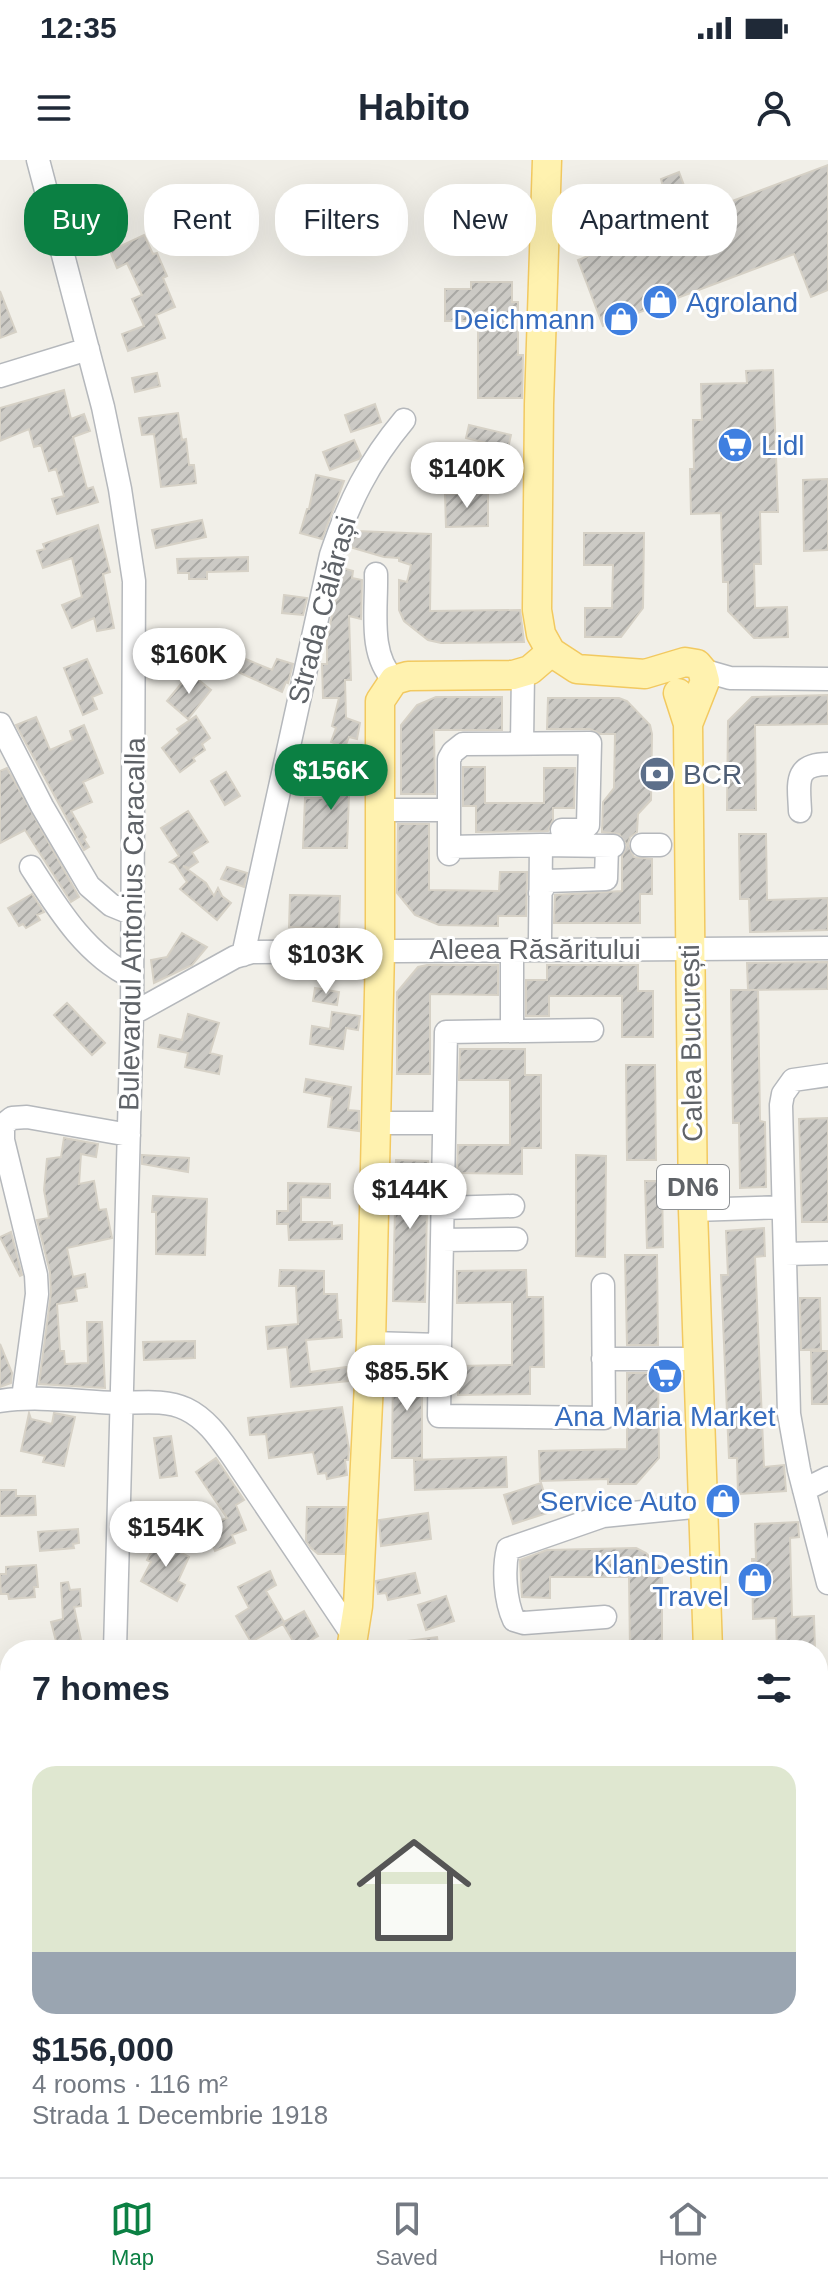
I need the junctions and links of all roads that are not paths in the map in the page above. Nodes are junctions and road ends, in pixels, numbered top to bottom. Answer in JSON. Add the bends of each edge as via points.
{"nodes":[{"id":1,"x":38,"y":160,"type":"edge"},
{"id":2,"x":547,"y":160,"type":"edge"},
{"id":3,"x":88,"y":349,"type":"junction"},
{"id":4,"x":0,"y":376,"type":"edge"},
{"id":5,"x":404,"y":420,"type":"dead end"},
{"id":6,"x":376,"y":574,"type":"dead end"},
{"id":7,"x":551,"y":652,"type":"junction"},
{"id":8,"x":523,"y":673,"type":"junction"},
{"id":9,"x":828,"y":679,"type":"edge"},
{"id":10,"x":394,"y":680,"type":"junction"},
{"id":11,"x":689,"y":683,"type":"junction"},
{"id":12,"x":0,"y":724,"type":"edge"},
{"id":13,"x":522,"y":742,"type":"junction"},
{"id":14,"x":828,"y":764,"type":"edge"},
{"id":15,"x":379,"y":810,"type":"junction"},
{"id":16,"x":448,"y":810,"type":"junction"},
{"id":17,"x":800,"y":811,"type":"dead end"},
{"id":18,"x":562,"y":830,"type":"dead end"},
{"id":19,"x":541,"y":845,"type":"junction"},
{"id":20,"x":31,"y":867,"type":"dead end"},
{"id":21,"x":540,"y":893,"type":"junction"},
{"id":22,"x":133,"y":914,"type":"junction"},
{"id":23,"x":540,"y":939,"type":"dead end"},
{"id":24,"x":690,"y":948,"type":"junction"},
{"id":25,"x":828,"y":948,"type":"edge"},
{"id":26,"x":380,"y":950,"type":"junction"},
{"id":27,"x":512,"y":950,"type":"junction"},
{"id":28,"x":243,"y":955,"type":"junction"},
{"id":29,"x":132,"y":977,"type":"junction"},
{"id":30,"x":132,"y":1014,"type":"junction"},
{"id":31,"x":592,"y":1030,"type":"dead end"},
{"id":32,"x":512,"y":1031,"type":"junction"},
{"id":33,"x":828,"y":1075,"type":"edge"},
{"id":34,"x":377,"y":1123,"type":"junction"},
{"id":35,"x":444,"y":1123,"type":"junction"},
{"id":36,"x":129,"y":1135,"type":"junction"},
{"id":37,"x":513,"y":1206,"type":"dead end"},
{"id":38,"x":783,"y":1207,"type":"junction"},
{"id":39,"x":443,"y":1208,"type":"junction"},
{"id":40,"x":693,"y":1210,"type":"junction"},
{"id":41,"x":516,"y":1239,"type":"dead end"},
{"id":42,"x":442,"y":1240,"type":"junction"},
{"id":43,"x":828,"y":1253,"type":"edge"},
{"id":44,"x":785,"y":1254,"type":"junction"},
{"id":45,"x":603,"y":1285,"type":"dead end"},
{"id":46,"x":371,"y":1343,"type":"junction"},
{"id":47,"x":440,"y":1345,"type":"junction"},
{"id":48,"x":603,"y":1359,"type":"junction"},
{"id":49,"x":698,"y":1359,"type":"junction"},
{"id":50,"x":23,"y":1398,"type":"junction"},
{"id":51,"x":0,"y":1401,"type":"edge"},
{"id":52,"x":120,"y":1403,"type":"junction"},
{"id":53,"x":828,"y":1478,"type":"edge"},
{"id":54,"x":804,"y":1490,"type":"junction"},
{"id":55,"x":703,"y":1506,"type":"junction"},
{"id":56,"x":828,"y":1583,"type":"edge"},
{"id":57,"x":605,"y":1617,"type":"dead end"},
{"id":58,"x":115,"y":1640,"type":"edge"},
{"id":59,"x":349,"y":1640,"type":"edge"},
{"id":60,"x":352,"y":1640,"type":"edge"},
{"id":61,"x":708,"y":1640,"type":"edge"}],
"edges":[{"from":1,"to":3,"type":"street","name":"Bulevardul Antonius Caracalla"},
{"from":2,"to":7,"type":"main road","via":[[537,610]]},
{"from":3,"to":4,"type":"street"},
{"from":3,"to":22,"type":"street","name":"Bulevardul Antonius Caracalla","via":[[120,489],[134,581]]},
{"from":5,"to":28,"type":"street","name":"Strada Călărași","via":[[363,476],[331,555]]},
{"from":6,"to":10,"type":"street","via":[[377,645],[382,665]]},
{"from":7,"to":8,"type":"main road"},
{"from":7,"to":11,"type":"main road","via":[[577,669]]},
{"from":8,"to":10,"type":"main road"},
{"from":8,"to":13,"type":"street"},
{"from":9,"to":11,"type":"street"},
{"from":10,"to":15,"type":"main road","via":[[380,701]]},
{"from":11,"to":24,"type":"main road","name":"Calea București","number":"DN6"},
{"from":12,"to":22,"type":"street","via":[[89,886],[111,905]]},
{"from":13,"to":16,"type":"street","via":[[463,744],[453,752]]},
{"from":13,"to":18,"type":"street","via":[[590,743],[588,825]]},
{"from":14,"to":17,"type":"street","via":[[803,771]]},
{"from":15,"to":16,"type":"street"},
{"from":15,"to":26,"type":"main road"},
{"from":16,"to":19,"type":"street","via":[[449,850]]},
{"from":19,"to":21,"type":"street"},
{"from":19,"to":21,"type":"street","via":[[610,846],[606,879],[547,881]]},
{"from":20,"to":29,"type":"street","via":[[97,955]]},
{"from":21,"to":23,"type":"street"},
{"from":22,"to":29,"type":"street","name":"Bulevardul Antonius Caracalla"},
{"from":24,"to":25,"type":"street","name":"Aleea Răsăritului"},
{"from":24,"to":27,"type":"street","name":"Aleea Răsăritului"},
{"from":24,"to":40,"type":"main road","name":"Calea București","number":"DN6"},
{"from":26,"to":27,"type":"street","name":"Aleea Răsăritului"},
{"from":26,"to":28,"type":"street","name":"Aleea Răsăritului"},
{"from":26,"to":34,"type":"main road"},
{"from":27,"to":32,"type":"street"},
{"from":28,"to":30,"type":"street"},
{"from":29,"to":30,"type":"street","name":"Bulevardul Antonius Caracalla"},
{"from":30,"to":36,"type":"street","name":"Bulevardul Antonius Caracalla"},
{"from":31,"to":32,"type":"street"},
{"from":32,"to":35,"type":"street","via":[[446,1032]]},
{"from":33,"to":38,"type":"street","via":[[793,1080],[783,1094]]},
{"from":34,"to":35,"type":"street"},
{"from":34,"to":46,"type":"main road"},
{"from":35,"to":39,"type":"street"},
{"from":36,"to":50,"type":"street","via":[[27,1117],[3,1125],[36,1275]]},
{"from":36,"to":52,"type":"street","name":"Bulevardul Antonius Caracalla"},
{"from":37,"to":39,"type":"street"},
{"from":38,"to":40,"type":"street"},
{"from":38,"to":44,"type":"street"},
{"from":39,"to":42,"type":"street"},
{"from":40,"to":49,"type":"main road","name":"Calea București","number":"DN6"},
{"from":41,"to":42,"type":"street"},
{"from":42,"to":47,"type":"street"},
{"from":43,"to":44,"type":"street"},
{"from":44,"to":54,"type":"street","via":[[789,1414]]},
{"from":45,"to":48,"type":"street"},
{"from":46,"to":47,"type":"street"},
{"from":46,"to":60,"type":"main road"},
{"from":47,"to":48,"type":"street","via":[[439,1416],[604,1418]]},
{"from":48,"to":49,"type":"street"},
{"from":49,"to":55,"type":"main road","name":"Calea București","number":"DN6"},
{"from":50,"to":51,"type":"street"},
{"from":50,"to":52,"type":"street"},
{"from":52,"to":58,"type":"street","name":"Bulevardul Antonius Caracalla"},
{"from":52,"to":59,"type":"street","via":[[183,1407],[216,1434]]},
{"from":53,"to":54,"type":"street"},
{"from":54,"to":56,"type":"street"},
{"from":55,"to":57,"type":"street","via":[[603,1516],[508,1549],[514,1620]]},
{"from":55,"to":61,"type":"main road","name":"Calea București","number":"DN6"}]}
